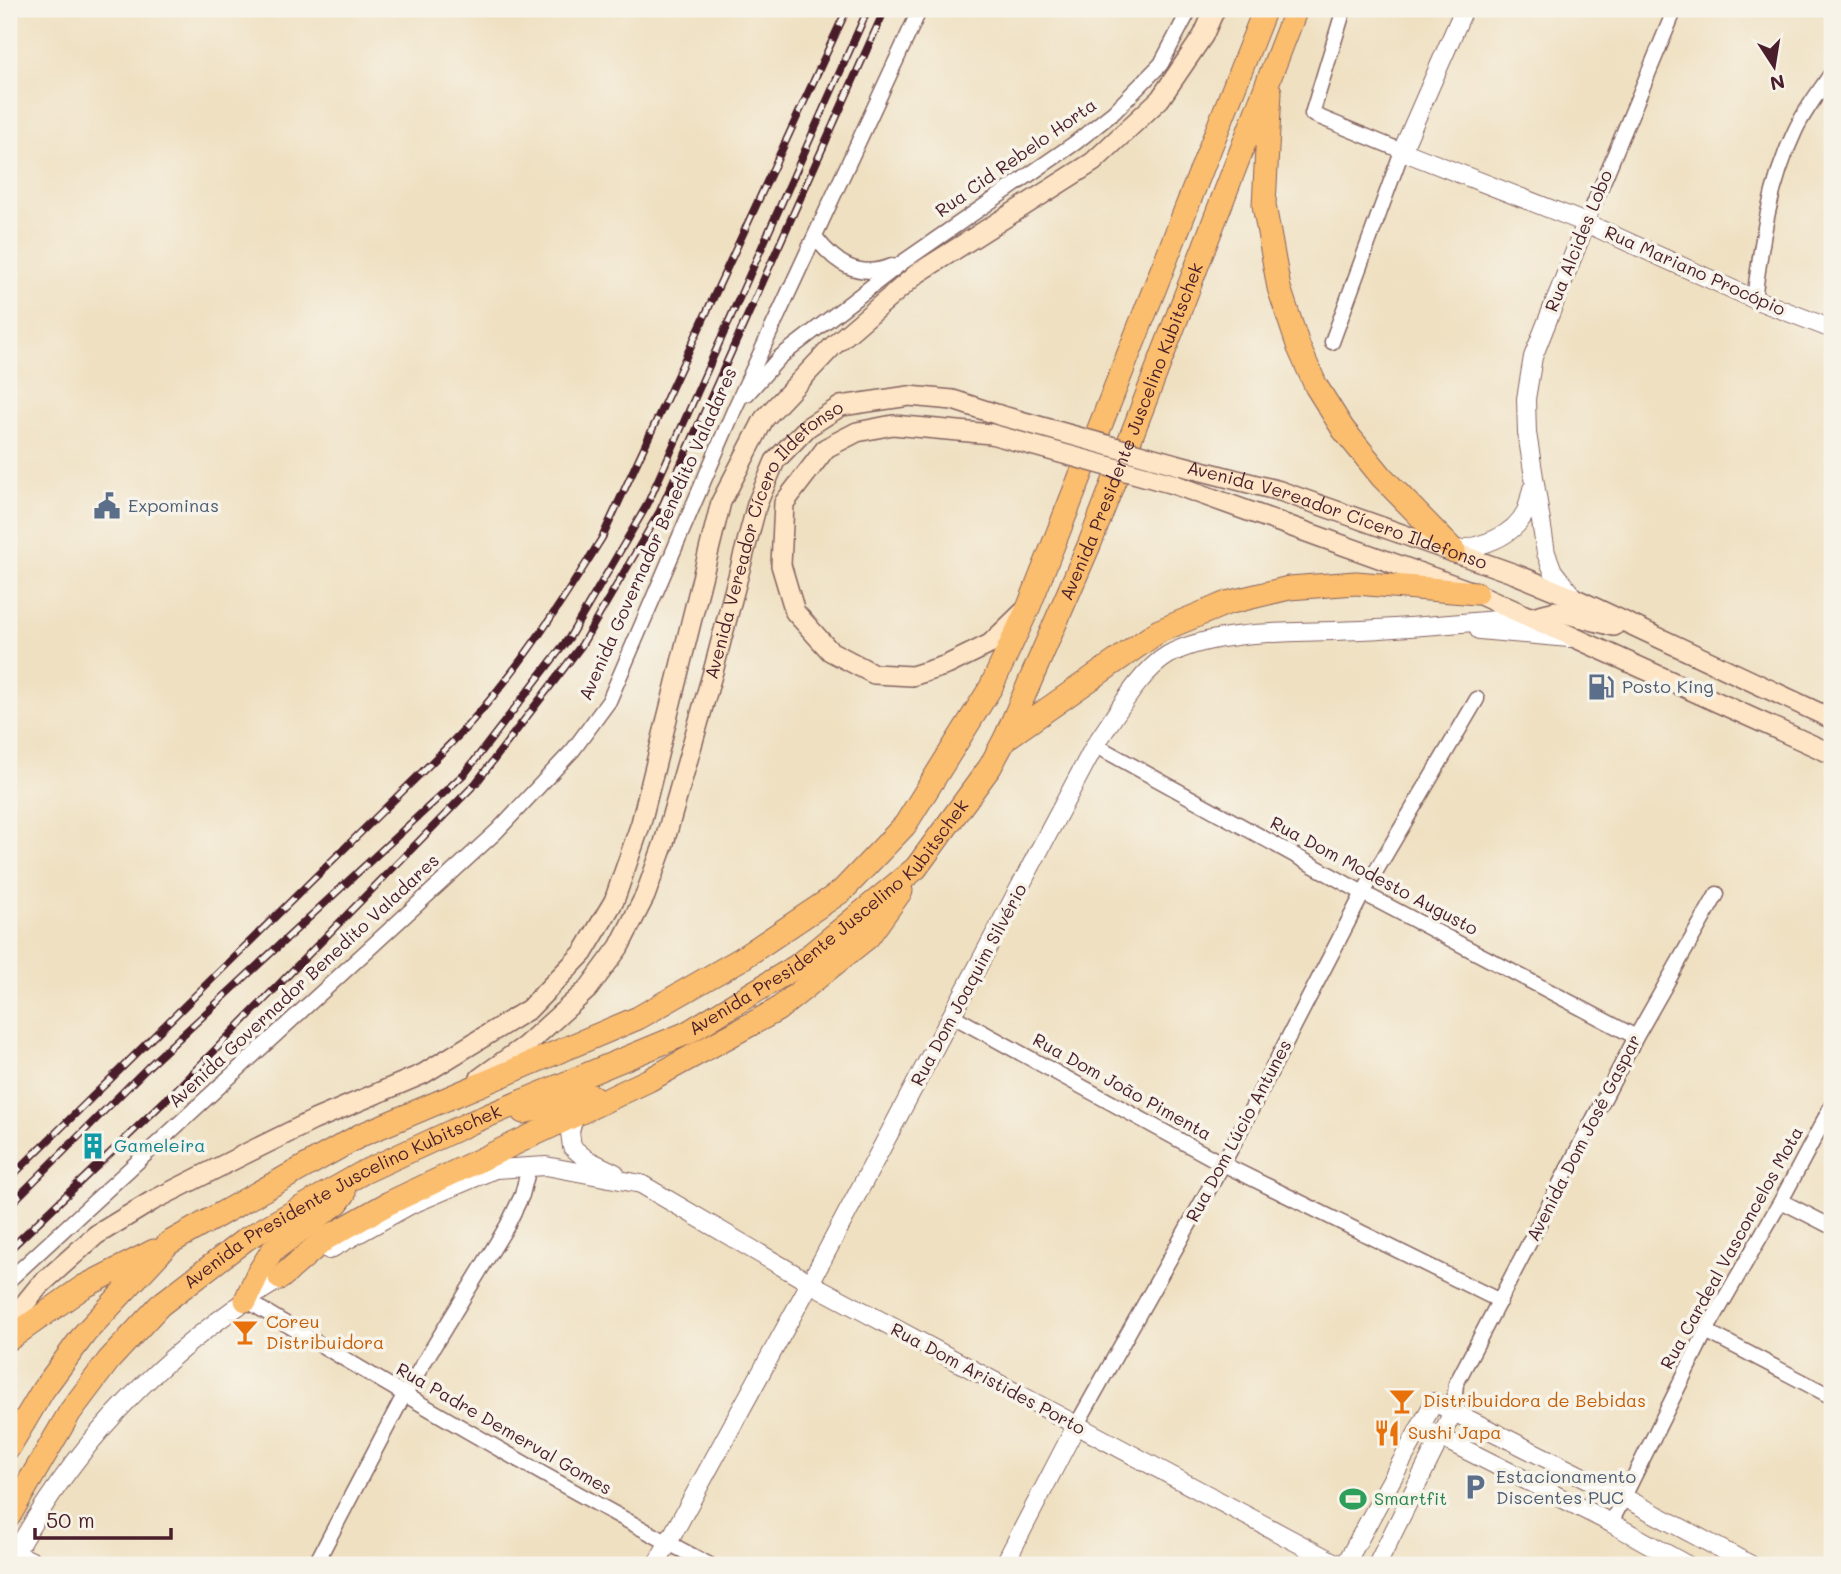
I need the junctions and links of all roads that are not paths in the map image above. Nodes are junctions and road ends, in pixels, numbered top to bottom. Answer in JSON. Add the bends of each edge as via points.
{"nodes":[{"id":1,"x":920,"y":9,"type":"edge"},
{"id":2,"x":1190,"y":9,"type":"edge"},
{"id":3,"x":1215,"y":9,"type":"edge"},
{"id":4,"x":1265,"y":9,"type":"edge"},
{"id":5,"x":1296,"y":9,"type":"edge"},
{"id":6,"x":1345,"y":9,"type":"edge"},
{"id":7,"x":1464,"y":9,"type":"edge"},
{"id":8,"x":1675,"y":9,"type":"edge"},
{"id":9,"x":1272,"y":69,"type":"junction"},
{"id":10,"x":1832,"y":72,"type":"edge"},
{"id":11,"x":1402,"y":151,"type":"junction"},
{"id":12,"x":996,"y":223,"type":"junction"},
{"id":13,"x":1586,"y":223,"type":"junction"},
{"id":14,"x":947,"y":230,"type":"junction"},
{"id":15,"x":816,"y":238,"type":"junction"},
{"id":16,"x":903,"y":261,"type":"junction"},
{"id":17,"x":1754,"y":299,"type":"junction"},
{"id":18,"x":1832,"y":329,"type":"edge"},
{"id":19,"x":1332,"y":342,"type":"dead end"},
{"id":20,"x":735,"y":408,"type":"junction"},
{"id":21,"x":1176,"y":475,"type":"junction"},
{"id":22,"x":1534,"y":482,"type":"junction"},
{"id":23,"x":1454,"y":551,"type":"junction"},
{"id":24,"x":1476,"y":593,"type":"junction"},
{"id":25,"x":1574,"y":598,"type":"junction"},
{"id":26,"x":1029,"y":606,"type":"junction"},
{"id":27,"x":1532,"y":617,"type":"junction"},
{"id":28,"x":1437,"y":626,"type":"junction"},
{"id":29,"x":1633,"y":626,"type":"junction"},
{"id":30,"x":1580,"y":639,"type":"junction"},
{"id":31,"x":1477,"y":699,"type":"dead end"},
{"id":32,"x":1832,"y":719,"type":"edge"},
{"id":33,"x":1005,"y":739,"type":"junction"},
{"id":34,"x":1095,"y":745,"type":"junction"},
{"id":35,"x":1832,"y":754,"type":"edge"},
{"id":36,"x":916,"y":868,"type":"junction"},
{"id":37,"x":1363,"y":893,"type":"junction"},
{"id":38,"x":1717,"y":894,"type":"dead end"},
{"id":39,"x":953,"y":1016,"type":"junction"},
{"id":40,"x":1636,"y":1037,"type":"junction"},
{"id":41,"x":649,"y":1080,"type":"junction"},
{"id":42,"x":456,"y":1095,"type":"junction"},
{"id":43,"x":1832,"y":1105,"type":"edge"},
{"id":44,"x":574,"y":1116,"type":"junction"},
{"id":45,"x":470,"y":1123,"type":"junction"},
{"id":46,"x":1223,"y":1164,"type":"junction"},
{"id":47,"x":529,"y":1167,"type":"junction"},
{"id":48,"x":364,"y":1172,"type":"junction"},
{"id":49,"x":641,"y":1184,"type":"junction"},
{"id":50,"x":1782,"y":1201,"type":"junction"},
{"id":51,"x":1832,"y":1227,"type":"edge"},
{"id":52,"x":169,"y":1243,"type":"junction"},
{"id":53,"x":280,"y":1278,"type":"junction"},
{"id":54,"x":9,"y":1280,"type":"edge"},
{"id":55,"x":810,"y":1283,"type":"junction"},
{"id":56,"x":246,"y":1300,"type":"junction"},
{"id":57,"x":1500,"y":1301,"type":"junction"},
{"id":58,"x":9,"y":1323,"type":"edge"},
{"id":59,"x":1706,"y":1331,"type":"junction"},
{"id":60,"x":9,"y":1339,"type":"edge"},
{"id":61,"x":1456,"y":1384,"type":"junction"},
{"id":62,"x":404,"y":1395,"type":"junction"},
{"id":63,"x":1832,"y":1397,"type":"edge"},
{"id":64,"x":1434,"y":1402,"type":"junction"},
{"id":65,"x":1453,"y":1412,"type":"junction"},
{"id":66,"x":1076,"y":1426,"type":"junction"},
{"id":67,"x":1420,"y":1427,"type":"junction"},
{"id":68,"x":1441,"y":1438,"type":"junction"},
{"id":69,"x":9,"y":1447,"type":"edge"},
{"id":70,"x":1623,"y":1497,"type":"junction"},
{"id":71,"x":9,"y":1516,"type":"edge"},
{"id":72,"x":1611,"y":1523,"type":"junction"},
{"id":73,"x":667,"y":1542,"type":"junction"},
{"id":74,"x":11,"y":1555,"type":"edge"},
{"id":75,"x":40,"y":1565,"type":"edge"},
{"id":76,"x":314,"y":1565,"type":"edge"},
{"id":77,"x":656,"y":1565,"type":"edge"},
{"id":78,"x":710,"y":1565,"type":"edge"},
{"id":79,"x":1004,"y":1565,"type":"edge"},
{"id":80,"x":1339,"y":1565,"type":"edge"},
{"id":81,"x":1345,"y":1565,"type":"edge"},
{"id":82,"x":1377,"y":1565,"type":"edge"},
{"id":83,"x":1687,"y":1565,"type":"edge"},
{"id":84,"x":1751,"y":1565,"type":"edge"}],
"edges":[{"from":1,"to":15,"type":"street","name":"Avenida Governador Benedito Valadares"},
{"from":2,"to":14,"type":"street","name":"Rua Cid Rebelo Horta","via":[[1161,64],[1114,111],[1075,144]]},
{"from":3,"to":12,"type":"main road","via":[[1203,36],[1160,99],[1093,162]]},
{"from":4,"to":26,"type":"highway","name":"Avenida Presidente Juscelino Kubitschek"},
{"from":5,"to":9,"type":"highway","name":"Avenida Presidente Juscelino Kubitschek"},
{"from":6,"to":11,"type":"street","via":[[1312,114]]},
{"from":7,"to":11,"type":"street"},
{"from":8,"to":13,"type":"street","name":"Rua Alcides Lobo"},
{"from":9,"to":23,"type":"highway","via":[[1264,205],[1279,288],[1300,348],[1316,386],[1343,429]]},
{"from":9,"to":33,"type":"highway","name":"Avenida Presidente Juscelino Kubitschek","via":[[1090,543]]},
{"from":10,"to":17,"type":"street","via":[[1796,129],[1773,184]]},
{"from":11,"to":13,"type":"street","name":"Rua Mariano Procópio"},
{"from":11,"to":19,"type":"street"},
{"from":12,"to":14,"type":"street"},
{"from":12,"to":58,"type":"main road","via":[[918,272],[833,346],[764,419],[721,502],[641,823],[614,901],[583,953],[529,1009],[424,1074],[267,1143],[96,1235],[39,1286]]},
{"from":13,"to":17,"type":"street","name":"Rua Mariano Procópio"},
{"from":13,"to":22,"type":"street","name":"Rua Alcides Lobo","via":[[1533,357],[1526,399]]},
{"from":14,"to":16,"type":"street","name":"Rua Cid Rebelo Horta"},
{"from":15,"to":16,"type":"street","name":"Rua Cid Rebelo Horta","via":[[831,258],[854,270],[879,271]]},
{"from":15,"to":20,"type":"street","name":"Avenida Governador Benedito Valadares"},
{"from":16,"to":20,"type":"street","name":"Rua Cid Rebelo Horta","via":[[780,357]]},
{"from":17,"to":18,"type":"street","name":"Rua Mariano Procópio"},
{"from":20,"to":54,"type":"street","name":"Avenida Governador Benedito Valadares","via":[[609,701],[573,750],[497,831]]},
{"from":21,"to":23,"type":"main road","name":"Avenida Vereador Cícero Ildefonso","via":[[1280,491]]},
{"from":21,"to":24,"type":"main road","name":"Avenida Vereador Cícero Ildefonso"},
{"from":21,"to":26,"type":"main road","name":"Avenida Vereador Cícero Ildefonso","bridge":true,"via":[[991,434],[893,425],[857,432],[826,448],[784,503],[781,565],[795,612],[830,651],[874,674],[912,676],[947,666],[990,644]]},
{"from":21,"to":42,"type":"main road","name":"Avenida Vereador Cícero Ildefonso","bridge":true,"via":[[953,400],[909,396],[841,406],[807,426],[775,461],[757,504],[664,843],[645,896],[619,947],[588,989],[525,1046]]},
{"from":22,"to":23,"type":"street","name":"Rua Alcides Lobo","via":[[1525,512],[1511,528],[1478,547]]},
{"from":22,"to":25,"type":"street","name":"Rua Alcides Lobo","via":[[1546,553],[1553,571]]},
{"from":23,"to":25,"type":"main road","name":"Avenida Vereador Cícero Ildefonso"},
{"from":24,"to":27,"type":"main road","name":"Avenida Vereador Cícero Ildefonso"},
{"from":24,"to":33,"type":"highway","via":[[1356,583],[1289,589],[1227,603],[1159,631]]},
{"from":25,"to":29,"type":"main road","name":"Avenida Vereador Cícero Ildefonso"},
{"from":26,"to":42,"type":"highway","name":"Avenida Presidente Juscelino Kubitschek","via":[[991,687],[905,825],[842,891],[741,959],[638,1018]]},
{"from":27,"to":28,"type":"street","name":"Rua Dom Joaquim Silvério"},
{"from":27,"to":29,"type":"main road","via":[[1556,611],[1598,623]]},
{"from":27,"to":30,"type":"main road","name":"Avenida Vereador Cícero Ildefonso"},
{"from":28,"to":30,"type":"street","name":"Rua Dom Joaquim Silvério"},
{"from":28,"to":34,"type":"street","name":"Rua Dom Joaquim Silvério","via":[[1202,641],[1167,656],[1140,680]]},
{"from":29,"to":32,"type":"main road","name":"Avenida Vereador Cícero Ildefonso"},
{"from":30,"to":35,"type":"main road","name":"Avenida Vereador Cícero Ildefonso"},
{"from":31,"to":37,"type":"street","name":"Rua Dom Lúcio Antunes"},
{"from":33,"to":36,"type":"highway","name":"Avenida Presidente Juscelino Kubitschek","via":[[990,767]]},
{"from":34,"to":37,"type":"street","name":"Rua Dom Modesto Augusto"},
{"from":34,"to":39,"type":"street","name":"Rua Dom Joaquim Silvério"},
{"from":36,"to":41,"type":"highway","via":[[869,937],[777,1010]]},
{"from":36,"to":45,"type":"highway","name":"Avenida Presidente Juscelino Kubitschek","via":[[797,966],[687,1033]]},
{"from":37,"to":40,"type":"street","name":"Rua Dom Modesto Augusto"},
{"from":37,"to":46,"type":"street","name":"Rua Dom Lúcio Antunes"},
{"from":38,"to":40,"type":"street","name":"Avenida Dom José Gaspar"},
{"from":39,"to":46,"type":"street","name":"Rua Dom João Pimenta"},
{"from":39,"to":55,"type":"street","name":"Rua Dom Joaquim Silvério"},
{"from":40,"to":57,"type":"street","name":"Avenida Dom José Gaspar"},
{"from":41,"to":44,"type":"highway"},
{"from":41,"to":45,"type":"highway","via":[[577,1101]]},
{"from":42,"to":52,"type":"highway","name":"Avenida Presidente Juscelino Kubitschek","via":[[360,1135]]},
{"from":43,"to":50,"type":"street","name":"Rua Cardeal Vasconcelos Mota"},
{"from":44,"to":49,"type":"street","name":"Rua Dom Aristides Porto","via":[[572,1147],[586,1159]]},
{"from":44,"to":53,"type":"highway","via":[[389,1203],[326,1239]]},
{"from":45,"to":48,"type":"highway","name":"Avenida Presidente Juscelino Kubitschek"},
{"from":46,"to":57,"type":"street","name":"Rua Dom João Pimenta"},
{"from":46,"to":66,"type":"street","name":"Rua Dom Lúcio Antunes"},
{"from":47,"to":49,"type":"street","name":"Rua Dom Aristides Porto","via":[[546,1166]]},
{"from":47,"to":53,"type":"street","via":[[495,1169],[410,1205]]},
{"from":47,"to":62,"type":"street","via":[[507,1226]]},
{"from":48,"to":56,"type":"highway","via":[[337,1203],[272,1251]]},
{"from":48,"to":71,"type":"highway","name":"Avenida Presidente Juscelino Kubitschek","via":[[246,1239],[160,1305],[109,1360],[70,1412]]},
{"from":49,"to":55,"type":"street","name":"Rua Dom Aristides Porto"},
{"from":50,"to":51,"type":"street"},
{"from":50,"to":59,"type":"street","name":"Rua Cardeal Vasconcelos Mota"},
{"from":52,"to":60,"type":"highway","via":[[83,1287]]},
{"from":52,"to":69,"type":"highway","name":"Avenida Presidente Juscelino Kubitschek","via":[[85,1333]]},
{"from":53,"to":56,"type":"street"},
{"from":55,"to":66,"type":"street","name":"Rua Dom Aristides Porto"},
{"from":55,"to":73,"type":"street","name":"Rua Dom Joaquim Silvério"},
{"from":56,"to":62,"type":"street","name":"Rua Padre Demerval Gomes"},
{"from":56,"to":74,"type":"street","via":[[171,1357],[118,1409],[75,1460]]},
{"from":57,"to":61,"type":"street","name":"Avenida Dom José Gaspar"},
{"from":59,"to":63,"type":"street"},
{"from":59,"to":70,"type":"street","name":"Rua Cardeal Vasconcelos Mota"},
{"from":61,"to":64,"type":"street","name":"Avenida Dom José Gaspar"},
{"from":61,"to":65,"type":"street","name":"Avenida Dom José Gaspar"},
{"from":62,"to":73,"type":"street","name":"Rua Padre Demerval Gomes"},
{"from":62,"to":76,"type":"street"},
{"from":64,"to":65,"type":"street"},
{"from":64,"to":67,"type":"street","name":"Avenida Dom José Gaspar"},
{"from":65,"to":68,"type":"street","name":"Avenida Dom José Gaspar"},
{"from":65,"to":70,"type":"street"},
{"from":66,"to":79,"type":"street","name":"Rua Dom Lúcio Antunes"},
{"from":66,"to":80,"type":"street","name":"Rua Dom Aristides Porto"},
{"from":67,"to":68,"type":"street"},
{"from":67,"to":81,"type":"street","name":"Avenida Dom José Gaspar"},
{"from":68,"to":72,"type":"street"},
{"from":68,"to":82,"type":"street","name":"Avenida Dom José Gaspar"},
{"from":70,"to":72,"type":"street","name":"Rua Cardeal Vasconcelos Mota"},
{"from":70,"to":84,"type":"street"},
{"from":72,"to":83,"type":"street"},
{"from":73,"to":77,"type":"street","name":"Rua Dom Joaquim Silvério"},
{"from":73,"to":78,"type":"street","name":"Rua Padre Demerval Gomes"},
{"from":74,"to":75,"type":"street"}]}
